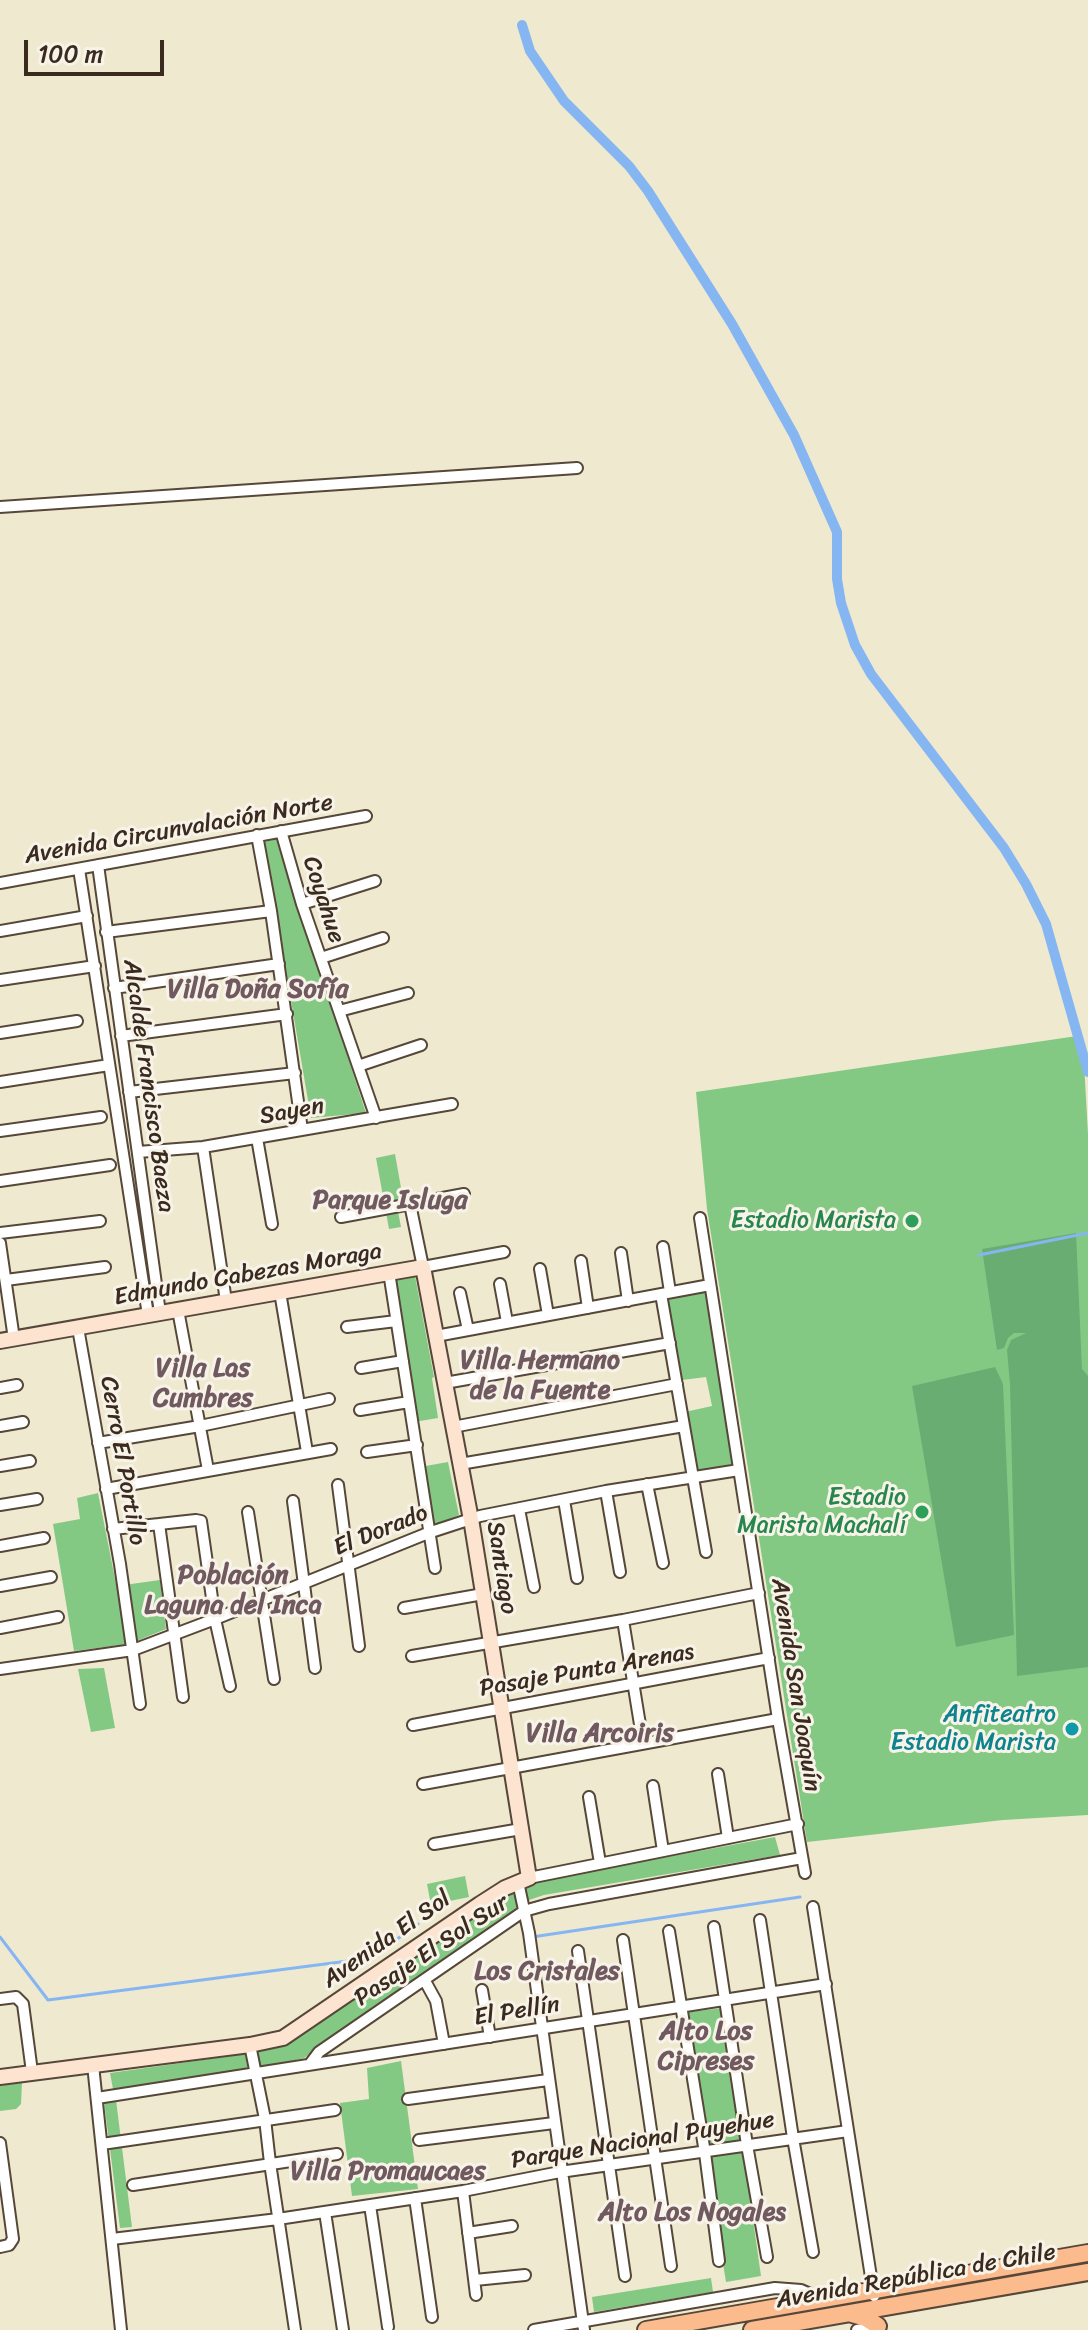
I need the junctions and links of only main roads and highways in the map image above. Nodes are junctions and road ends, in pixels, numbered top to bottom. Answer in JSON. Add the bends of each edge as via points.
{"nodes":[{"id":1,"x":1088,"y":2253,"type":"edge"},
{"id":2,"x":1088,"y":2272,"type":"edge"},
{"id":3,"x":847,"y":2314,"type":"junction"},
{"id":4,"x":878,"y":2328,"type":"edge"},
{"id":5,"x":646,"y":2330,"type":"edge"},
{"id":6,"x":752,"y":2330,"type":"edge"}],
"edges":[{"from":1,"to":5,"type":"main road","name":"Avenida República de Chile"},
{"from":2,"to":3,"type":"main road","name":"Avenida República de Chile"},
{"from":3,"to":4,"type":"main road","via":[[866,2318]]},
{"from":3,"to":6,"type":"main road","name":"Avenida República de Chile"}]}
